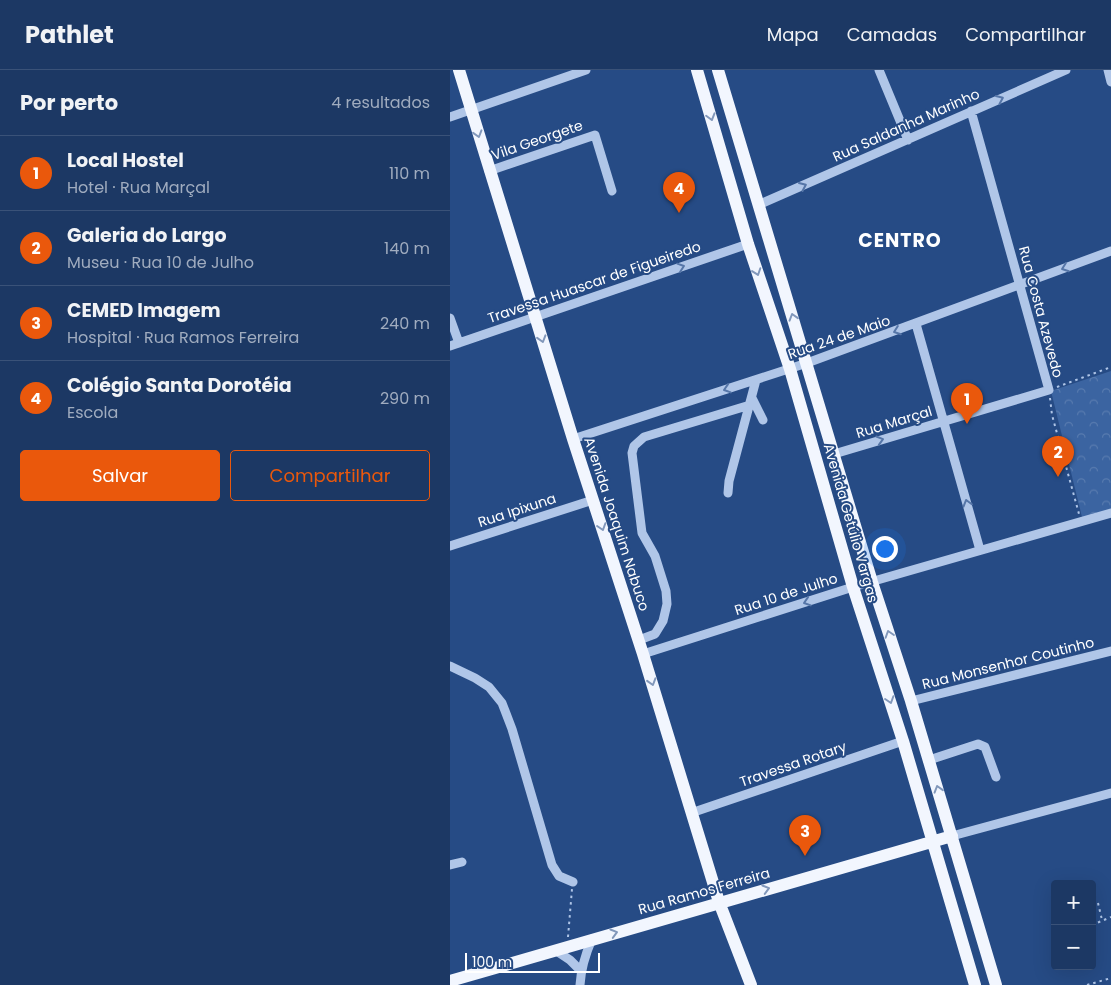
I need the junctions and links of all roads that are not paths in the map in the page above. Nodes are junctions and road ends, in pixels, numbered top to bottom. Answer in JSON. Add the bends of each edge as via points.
{"nodes":[{"id":1,"x":459,"y":70,"type":"edge"},
{"id":2,"x":586,"y":70,"type":"edge"},
{"id":3,"x":697,"y":70,"type":"edge"},
{"id":4,"x":718,"y":70,"type":"edge"},
{"id":5,"x":879,"y":70,"type":"edge"},
{"id":6,"x":1066,"y":70,"type":"edge"},
{"id":7,"x":1108,"y":70,"type":"edge"},
{"id":8,"x":1111,"y":82,"type":"edge"},
{"id":9,"x":470,"y":110,"type":"junction"},
{"id":10,"x":971,"y":111,"type":"junction"},
{"id":11,"x":450,"y":117,"type":"edge"},
{"id":12,"x":908,"y":140,"type":"junction"},
{"id":13,"x":489,"y":171,"type":"junction"},
{"id":14,"x":612,"y":191,"type":"dead end"},
{"id":15,"x":758,"y":205,"type":"junction"},
{"id":16,"x":748,"y":244,"type":"junction"},
{"id":17,"x":1111,"y":252,"type":"edge"},
{"id":18,"x":1020,"y":285,"type":"junction"},
{"id":19,"x":535,"y":316,"type":"junction"},
{"id":20,"x":450,"y":318,"type":"edge"},
{"id":21,"x":916,"y":324,"type":"junction"},
{"id":22,"x":454,"y":345,"type":"edge"},
{"id":23,"x":807,"y":363,"type":"junction"},
{"id":24,"x":790,"y":369,"type":"junction"},
{"id":25,"x":756,"y":380,"type":"junction"},
{"id":26,"x":1048,"y":390,"type":"joint"},
{"id":27,"x":751,"y":401,"type":"junction"},
{"id":28,"x":763,"y":420,"type":"dead end"},
{"id":29,"x":944,"y":420,"type":"junction"},
{"id":30,"x":574,"y":439,"type":"junction"},
{"id":31,"x":834,"y":454,"type":"junction"},
{"id":32,"x":728,"y":493,"type":"dead end"},
{"id":33,"x":593,"y":500,"type":"junction"},
{"id":34,"x":1111,"y":513,"type":"edge"},
{"id":35,"x":450,"y":546,"type":"edge"},
{"id":36,"x":980,"y":550,"type":"junction"},
{"id":37,"x":872,"y":582,"type":"junction"},
{"id":38,"x":853,"y":587,"type":"junction"},
{"id":39,"x":639,"y":640,"type":"junction"},
{"id":40,"x":1111,"y":651,"type":"edge"},
{"id":41,"x":644,"y":654,"type":"junction"},
{"id":42,"x":450,"y":666,"type":"edge"},
{"id":43,"x":911,"y":701,"type":"junction"},
{"id":44,"x":903,"y":741,"type":"junction"},
{"id":45,"x":929,"y":760,"type":"junction"},
{"id":46,"x":996,"y":777,"type":"dead end"},
{"id":47,"x":1110,"y":796,"type":"edge"},
{"id":48,"x":691,"y":813,"type":"junction"},
{"id":49,"x":952,"y":836,"type":"junction"},
{"id":50,"x":932,"y":841,"type":"junction"},
{"id":51,"x":462,"y":862,"type":"dead end"},
{"id":52,"x":450,"y":865,"type":"edge"},
{"id":53,"x":573,"y":882,"type":"road end"},
{"id":54,"x":719,"y":902,"type":"junction"},
{"id":55,"x":592,"y":939,"type":"junction"},
{"id":56,"x":561,"y":948,"type":"junction"},
{"id":57,"x":581,"y":971,"type":"junction"},
{"id":58,"x":450,"y":980,"type":"edge"},
{"id":59,"x":580,"y":985,"type":"edge"},
{"id":60,"x":751,"y":985,"type":"edge"},
{"id":61,"x":975,"y":985,"type":"edge"},
{"id":62,"x":996,"y":985,"type":"edge"}],
"edges":[{"from":1,"to":9,"type":"main road","name":"Avenida Joaquim Nabuco"},
{"from":2,"to":9,"type":"street"},
{"from":3,"to":16,"type":"main road","name":"Avenida Getúlio Vargas","one_way":true},
{"from":4,"to":15,"type":"main road","name":"Avenida Getúlio Vargas"},
{"from":5,"to":12,"type":"street"},
{"from":10,"to":6,"type":"street","name":"Rua Saldanha Marinho","one_way":true},
{"from":7,"to":8,"type":"street"},
{"from":9,"to":11,"type":"street"},
{"from":9,"to":13,"type":"main road","name":"Avenida Joaquim Nabuco","one_way":true},
{"from":10,"to":12,"type":"street","name":"Rua Saldanha Marinho"},
{"from":10,"to":18,"type":"street","name":"Rua Costa Azevedo"},
{"from":15,"to":12,"type":"street","name":"Rua Saldanha Marinho","one_way":true},
{"from":13,"to":14,"type":"street","name":"Vila Georgete","via":[[595,134]]},
{"from":13,"to":19,"type":"main road","name":"Avenida Joaquim Nabuco"},
{"from":23,"to":15,"type":"main road","name":"Avenida Getúlio Vargas","one_way":true},
{"from":19,"to":16,"type":"street","name":"Travessa Huascar de Figueiredo","one_way":true},
{"from":16,"to":24,"type":"main road","name":"Avenida Getúlio Vargas","one_way":true},
{"from":17,"to":18,"type":"street","name":"Rua 24 de Maio","one_way":true},
{"from":18,"to":21,"type":"street","name":"Rua 24 de Maio"},
{"from":18,"to":26,"type":"street","name":"Rua Costa Azevedo"},
{"from":19,"to":22,"type":"street","name":"Travessa Huascar de Figueiredo"},
{"from":19,"to":30,"type":"main road","name":"Avenida Joaquim Nabuco","one_way":true},
{"from":20,"to":22,"type":"street"},
{"from":21,"to":23,"type":"street","name":"Rua 24 de Maio","one_way":true},
{"from":21,"to":29,"type":"street"},
{"from":23,"to":24,"type":"street","name":"Rua 24 de Maio"},
{"from":23,"to":31,"type":"main road","name":"Avenida Getúlio Vargas"},
{"from":24,"to":25,"type":"street","name":"Rua 24 de Maio"},
{"from":24,"to":38,"type":"main road","name":"Avenida Getúlio Vargas"},
{"from":25,"to":27,"type":"street"},
{"from":25,"to":30,"type":"street","name":"Rua 24 de Maio","one_way":true},
{"from":26,"to":29,"type":"street","name":"Rua Marçal"},
{"from":27,"to":28,"type":"street"},
{"from":27,"to":32,"type":"street"},
{"from":27,"to":39,"type":"street","via":[[644,437],[634,446],[632,453],[642,533],[655,556],[667,604],[655,634]]},
{"from":31,"to":29,"type":"street","name":"Rua Marçal","one_way":true},
{"from":36,"to":29,"type":"street","one_way":true},
{"from":30,"to":33,"type":"main road","name":"Avenida Joaquim Nabuco"},
{"from":31,"to":37,"type":"main road","name":"Avenida Getúlio Vargas"},
{"from":33,"to":35,"type":"street","name":"Rua Ipixuna"},
{"from":33,"to":39,"type":"main road","name":"Avenida Joaquim Nabuco","one_way":true},
{"from":34,"to":36,"type":"street","name":"Rua 10 de Julho"},
{"from":36,"to":37,"type":"street","name":"Rua 10 de Julho"},
{"from":37,"to":38,"type":"street","name":"Rua 10 de Julho"},
{"from":43,"to":37,"type":"main road","name":"Avenida Getúlio Vargas","one_way":true},
{"from":38,"to":41,"type":"street","name":"Rua 10 de Julho","one_way":true},
{"from":38,"to":44,"type":"main road","name":"Avenida Getúlio Vargas","one_way":true},
{"from":39,"to":41,"type":"main road","name":"Avenida Joaquim Nabuco"},
{"from":40,"to":43,"type":"street","name":"Rua Monsenhor Coutinho"},
{"from":41,"to":48,"type":"main road","name":"Avenida Joaquim Nabuco","one_way":true},
{"from":42,"to":53,"type":"street","via":[[489,686],[502,703],[552,865],[559,876]]},
{"from":43,"to":45,"type":"main road","name":"Avenida Getúlio Vargas"},
{"from":44,"to":48,"type":"street","name":"Travessa Rotary"},
{"from":44,"to":50,"type":"main road","name":"Avenida Getúlio Vargas"},
{"from":45,"to":46,"type":"street","via":[[982,745]]},
{"from":49,"to":45,"type":"main road","name":"Avenida Getúlio Vargas","one_way":true},
{"from":47,"to":49,"type":"street","name":"Rua Ramos Ferreira"},
{"from":48,"to":54,"type":"main road","name":"Avenida Joaquim Nabuco"},
{"from":49,"to":50,"type":"main road","name":"Rua Ramos Ferreira"},
{"from":49,"to":62,"type":"main road","name":"Avenida Getúlio Vargas"},
{"from":54,"to":50,"type":"main road","name":"Rua Ramos Ferreira","one_way":true},
{"from":50,"to":61,"type":"main road","name":"Avenida Getúlio Vargas"},
{"from":51,"to":52,"type":"street"},
{"from":55,"to":54,"type":"main road","name":"Rua Ramos Ferreira","one_way":true},
{"from":54,"to":60,"type":"main road","name":"Avenida Joaquim Nabuco"},
{"from":55,"to":56,"type":"main road","name":"Rua Ramos Ferreira"},
{"from":55,"to":57,"type":"street"},
{"from":56,"to":57,"type":"street"},
{"from":56,"to":58,"type":"main road","name":"Rua Ramos Ferreira"},
{"from":57,"to":59,"type":"street"}]}
